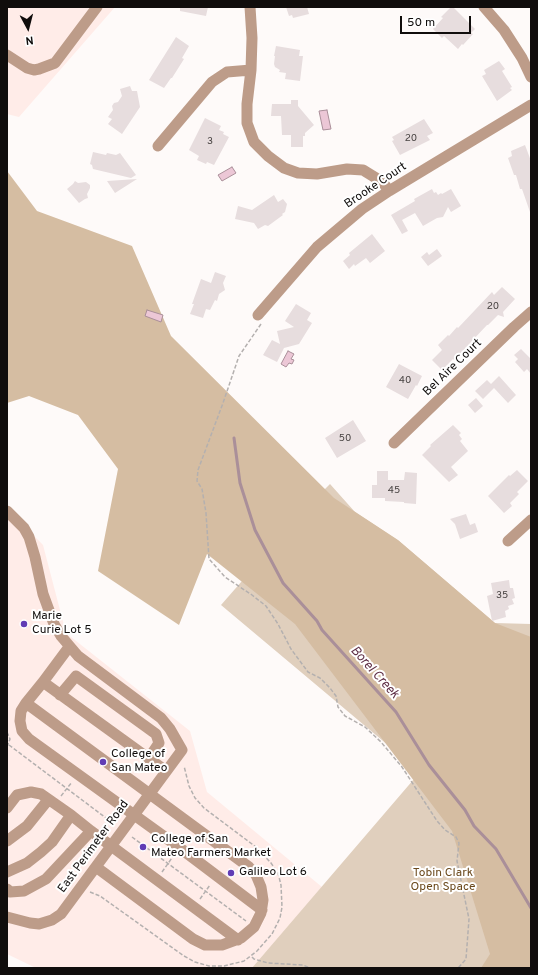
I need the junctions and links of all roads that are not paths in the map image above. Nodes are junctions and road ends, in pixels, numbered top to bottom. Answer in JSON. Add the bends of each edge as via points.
{"nodes":[{"id":1,"x":97,"y":7,"type":"edge"},
{"id":2,"x":250,"y":7,"type":"edge"},
{"id":3,"x":484,"y":7,"type":"edge"},
{"id":4,"x":7,"y":55,"type":"edge"},
{"id":5,"x":252,"y":70,"type":"junction"},
{"id":6,"x":531,"y":77,"type":"edge"},
{"id":7,"x":531,"y":105,"type":"edge"},
{"id":8,"x":158,"y":146,"type":"dead end"},
{"id":9,"x":389,"y":191,"type":"junction"},
{"id":10,"x":531,"y":312,"type":"edge"},
{"id":11,"x":258,"y":315,"type":"road end"},
{"id":12,"x":394,"y":443,"type":"dead end"},
{"id":13,"x":7,"y":511,"type":"edge"},
{"id":14,"x":531,"y":520,"type":"edge"},
{"id":15,"x":508,"y":541,"type":"dead end"},
{"id":16,"x":69,"y":646,"type":"junction"},
{"id":17,"x":44,"y":682,"type":"junction"},
{"id":18,"x":60,"y":695,"type":"junction"},
{"id":19,"x":26,"y":703,"type":"junction"},
{"id":20,"x":149,"y":758,"type":"junction"},
{"id":21,"x":166,"y":771,"type":"junction"},
{"id":22,"x":150,"y":794,"type":"junction"},
{"id":23,"x":52,"y":802,"type":"junction"},
{"id":24,"x":7,"y":808,"type":"edge"},
{"id":25,"x":134,"y":814,"type":"junction"},
{"id":26,"x":71,"y":815,"type":"junction"},
{"id":27,"x":91,"y":832,"type":"junction"},
{"id":28,"x":7,"y":841,"type":"edge"},
{"id":29,"x":111,"y":846,"type":"junction"},
{"id":30,"x":96,"y":867,"type":"junction"},
{"id":31,"x":7,"y":872,"type":"edge"},
{"id":32,"x":7,"y":889,"type":"edge"},
{"id":33,"x":262,"y":910,"type":"junction"},
{"id":34,"x":7,"y":917,"type":"edge"},
{"id":35,"x":238,"y":940,"type":"junction"}],
"edges":[{"from":1,"to":4,"type":"street","via":[[55,63],[34,70]]},
{"from":2,"to":5,"type":"street"},
{"from":3,"to":6,"type":"street","via":[[504,30]]},
{"from":5,"to":8,"type":"street","via":[[228,72],[212,82]]},
{"from":5,"to":9,"type":"street","via":[[247,123],[254,142],[268,156],[284,168],[298,173],[363,170],[384,184]]},
{"from":7,"to":9,"type":"street","name":"Brooke Court"},
{"from":9,"to":11,"type":"street","name":"Brooke Court","via":[[362,209],[317,247]]},
{"from":10,"to":12,"type":"street","name":"Bel Aire Court"},
{"from":13,"to":16,"type":"street","via":[[29,537],[48,609],[61,636]]},
{"from":14,"to":15,"type":"street"},
{"from":16,"to":17,"type":"street"},
{"from":16,"to":21,"type":"street","name":"East Perimeter Road","via":[[78,656],[161,718],[170,728],[182,750]]},
{"from":17,"to":18,"type":"street"},
{"from":17,"to":19,"type":"street"},
{"from":18,"to":20,"type":"street"},
{"from":18,"to":20,"type":"street","via":[[76,676],[156,734],[159,743]]},
{"from":19,"to":22,"type":"street"},
{"from":19,"to":25,"type":"street","via":[[21,711],[20,721],[22,731],[29,739]]},
{"from":20,"to":21,"type":"street"},
{"from":21,"to":22,"type":"street","name":"East Perimeter Road"},
{"from":22,"to":25,"type":"street","name":"East Perimeter Road"},
{"from":22,"to":33,"type":"street","via":[[250,868],[261,887]]},
{"from":23,"to":24,"type":"street","via":[[41,794],[32,792],[16,795]]},
{"from":23,"to":26,"type":"street"},
{"from":23,"to":28,"type":"street"},
{"from":25,"to":29,"type":"street","name":"East Perimeter Road"},
{"from":25,"to":33,"type":"street"},
{"from":26,"to":27,"type":"street"},
{"from":26,"to":31,"type":"street","via":[[52,842],[41,852],[27,863]]},
{"from":27,"to":29,"type":"street"},
{"from":27,"to":32,"type":"street","via":[[46,879],[24,892],[10,892]]},
{"from":29,"to":30,"type":"street","name":"East Perimeter Road"},
{"from":29,"to":35,"type":"street"},
{"from":30,"to":34,"type":"street","name":"East Perimeter Road","via":[[56,918],[35,924]]},
{"from":30,"to":35,"type":"street","via":[[196,941],[216,946]]},
{"from":33,"to":35,"type":"street","via":[[255,926]]}]}
